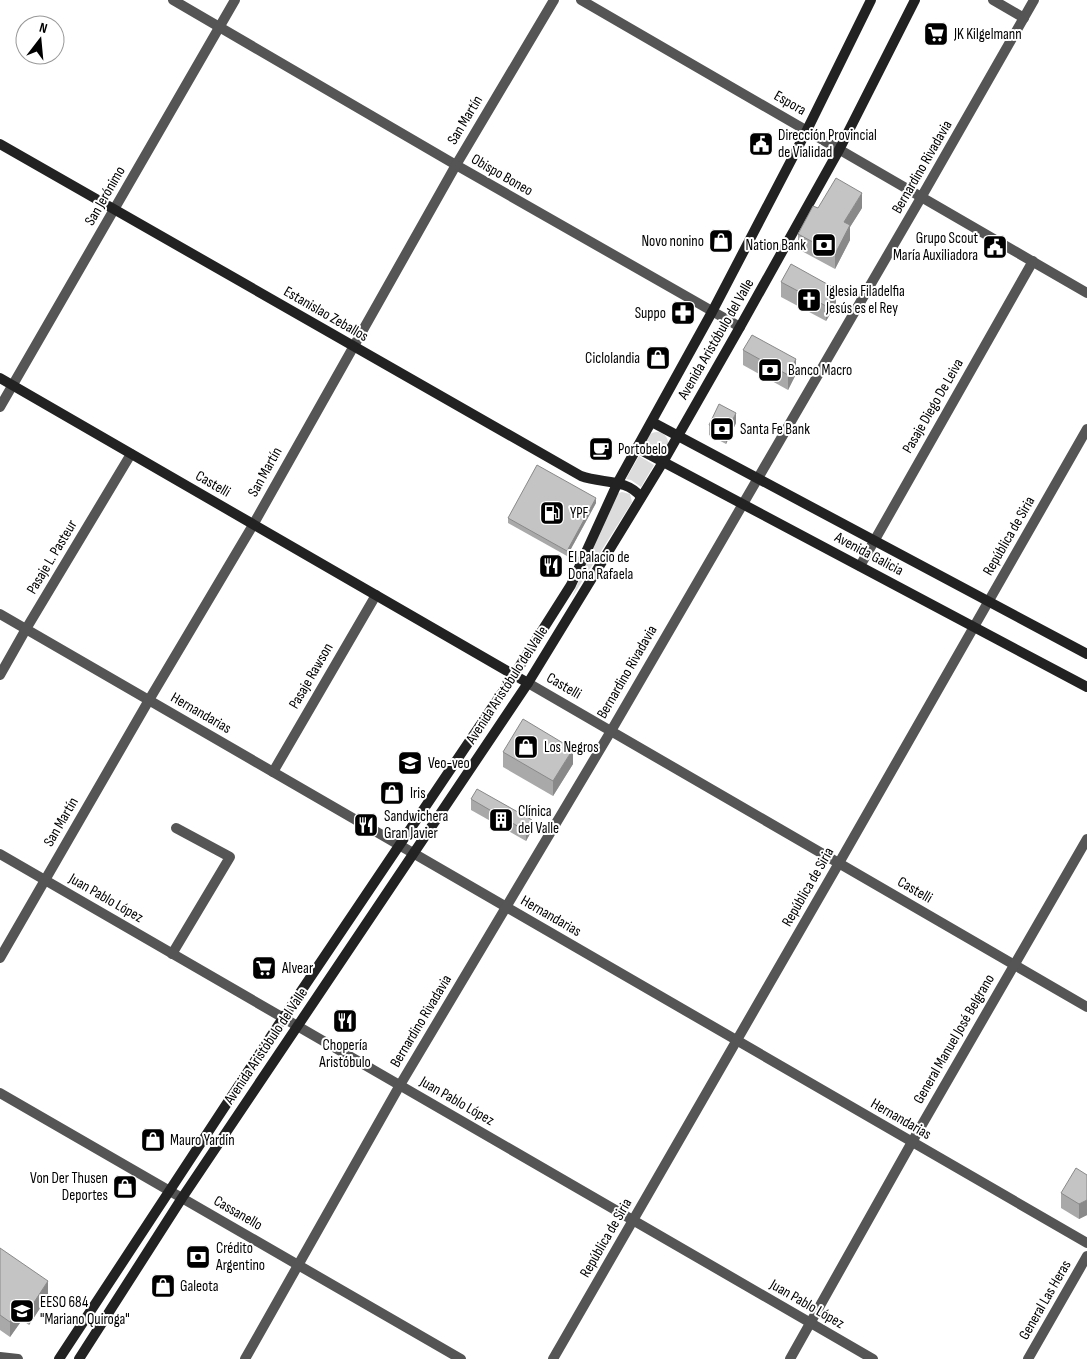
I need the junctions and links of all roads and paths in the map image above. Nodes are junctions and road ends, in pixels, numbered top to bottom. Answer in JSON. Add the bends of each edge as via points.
{"nodes":[{"id":1,"x":173,"y":0,"type":"edge"},
{"id":2,"x":235,"y":0,"type":"edge"},
{"id":3,"x":554,"y":0,"type":"edge"},
{"id":4,"x":582,"y":0,"type":"edge"},
{"id":5,"x":871,"y":0,"type":"edge"},
{"id":6,"x":915,"y":0,"type":"edge"},
{"id":7,"x":992,"y":0,"type":"edge"},
{"id":8,"x":1034,"y":0,"type":"edge"},
{"id":9,"x":1024,"y":18,"type":"junction"},
{"id":10,"x":220,"y":27,"type":"junction"},
{"id":11,"x":807,"y":130,"type":"junction"},
{"id":12,"x":0,"y":144,"type":"edge"},
{"id":13,"x":839,"y":150,"type":"junction"},
{"id":14,"x":456,"y":165,"type":"junction"},
{"id":15,"x":922,"y":196,"type":"junction"},
{"id":16,"x":114,"y":210,"type":"junction"},
{"id":17,"x":1033,"y":261,"type":"junction"},
{"id":18,"x":1087,"y":293,"type":"edge"},
{"id":19,"x":712,"y":312,"type":"junction"},
{"id":20,"x":740,"y":327,"type":"junction"},
{"id":21,"x":353,"y":346,"type":"junction"},
{"id":22,"x":0,"y":378,"type":"edge"},
{"id":23,"x":13,"y":385,"type":"junction"},
{"id":24,"x":0,"y":407,"type":"edge"},
{"id":25,"x":652,"y":422,"type":"junction"},
{"id":26,"x":1087,"y":429,"type":"edge"},
{"id":27,"x":678,"y":435,"type":"junction"},
{"id":28,"x":637,"y":448,"type":"junction"},
{"id":29,"x":131,"y":454,"type":"junction"},
{"id":30,"x":663,"y":462,"type":"junction"},
{"id":31,"x":758,"y":478,"type":"junction"},
{"id":32,"x":618,"y":482,"type":"junction"},
{"id":33,"x":641,"y":497,"type":"junction"},
{"id":34,"x":742,"y":504,"type":"junction"},
{"id":35,"x":253,"y":525,"type":"junction"},
{"id":36,"x":874,"y":540,"type":"junction"},
{"id":37,"x":860,"y":566,"type":"junction"},
{"id":38,"x":376,"y":595,"type":"junction"},
{"id":39,"x":989,"y":601,"type":"junction"},
{"id":40,"x":0,"y":614,"type":"edge"},
{"id":41,"x":974,"y":626,"type":"junction"},
{"id":42,"x":26,"y":629,"type":"junction"},
{"id":43,"x":1087,"y":654,"type":"edge"},
{"id":44,"x":0,"y":675,"type":"edge"},
{"id":45,"x":514,"y":675,"type":"junction"},
{"id":46,"x":528,"y":683,"type":"junction"},
{"id":47,"x":1087,"y":687,"type":"edge"},
{"id":48,"x":149,"y":700,"type":"junction"},
{"id":49,"x":611,"y":731,"type":"junction"},
{"id":50,"x":273,"y":772,"type":"junction"},
{"id":51,"x":176,"y":828,"type":"dead end"},
{"id":52,"x":1087,"y":839,"type":"edge"},
{"id":53,"x":399,"y":845,"type":"junction"},
{"id":54,"x":0,"y":854,"type":"edge"},
{"id":55,"x":414,"y":854,"type":"junction"},
{"id":56,"x":840,"y":863,"type":"junction"},
{"id":57,"x":45,"y":880,"type":"junction"},
{"id":58,"x":505,"y":908,"type":"junction"},
{"id":59,"x":172,"y":954,"type":"junction"},
{"id":60,"x":0,"y":958,"type":"edge"},
{"id":61,"x":1014,"y":964,"type":"junction"},
{"id":62,"x":1087,"y":1007,"type":"edge"},
{"id":63,"x":283,"y":1018,"type":"junction"},
{"id":64,"x":297,"y":1026,"type":"junction"},
{"id":65,"x":737,"y":1040,"type":"junction"},
{"id":66,"x":400,"y":1085,"type":"junction"},
{"id":67,"x":0,"y":1093,"type":"edge"},
{"id":68,"x":912,"y":1142,"type":"junction"},
{"id":69,"x":169,"y":1190,"type":"junction"},
{"id":70,"x":182,"y":1198,"type":"junction"},
{"id":71,"x":633,"y":1220,"type":"junction"},
{"id":72,"x":1087,"y":1243,"type":"edge"},
{"id":73,"x":1087,"y":1256,"type":"edge"},
{"id":74,"x":299,"y":1265,"type":"junction"},
{"id":75,"x":811,"y":1323,"type":"junction"},
{"id":76,"x":0,"y":1357,"type":"edge"},
{"id":77,"x":18,"y":1359,"type":"edge"},
{"id":78,"x":59,"y":1359,"type":"edge"},
{"id":79,"x":79,"y":1359,"type":"edge"},
{"id":80,"x":245,"y":1359,"type":"edge"},
{"id":81,"x":461,"y":1359,"type":"edge"},
{"id":82,"x":553,"y":1359,"type":"edge"},
{"id":83,"x":790,"y":1359,"type":"edge"},
{"id":84,"x":873,"y":1359,"type":"edge"},
{"id":85,"x":1028,"y":1359,"type":"edge"}],
"edges":[{"from":1,"to":10,"type":"street","name":"Obispo Boneo"},
{"from":2,"to":10,"type":"street","name":"San Jerónimo"},
{"from":3,"to":14,"type":"street","name":"San Martín"},
{"from":4,"to":11,"type":"street","name":"Espora"},
{"from":5,"to":11,"type":"main road","name":"Avenida Aristóbulo del Valle"},
{"from":6,"to":13,"type":"main road","name":"Avenida Aristóbulo del Valle"},
{"from":7,"to":9,"type":"street"},
{"from":8,"to":9,"type":"street","name":"Bernardino Rivadavia"},
{"from":9,"to":15,"type":"street","name":"Bernardino Rivadavia"},
{"from":10,"to":14,"type":"street","name":"Obispo Boneo"},
{"from":10,"to":16,"type":"street","name":"San Jerónimo"},
{"from":11,"to":13,"type":"street","name":"Espora"},
{"from":11,"to":19,"type":"main road","name":"Avenida Aristóbulo del Valle"},
{"from":12,"to":16,"type":"main road","name":"Estanislao Zeballos"},
{"from":13,"to":15,"type":"street","name":"Espora"},
{"from":13,"to":20,"type":"main road","name":"Avenida Aristóbulo del Valle"},
{"from":14,"to":19,"type":"street","name":"Obispo Boneo"},
{"from":14,"to":21,"type":"street","name":"San Martín"},
{"from":15,"to":17,"type":"street","name":"Espora"},
{"from":15,"to":31,"type":"street","name":"Bernardino Rivadavia"},
{"from":16,"to":21,"type":"main road","name":"Estanislao Zeballos"},
{"from":16,"to":23,"type":"street","name":"San Jerónimo"},
{"from":17,"to":18,"type":"street","name":"Espora"},
{"from":17,"to":36,"type":"street","name":"Pasaje Diego De Leiva"},
{"from":19,"to":20,"type":"street","name":"Obispo Boneo"},
{"from":19,"to":25,"type":"main road","name":"Avenida Aristóbulo del Valle"},
{"from":20,"to":27,"type":"main road","name":"Avenida Aristóbulo del Valle"},
{"from":21,"to":32,"type":"main road","name":"Estanislao Zeballos","via":[[581,476]]},
{"from":21,"to":35,"type":"street","name":"San Martín"},
{"from":22,"to":23,"type":"main road","name":"Castelli"},
{"from":23,"to":24,"type":"street","name":"San Jerónimo"},
{"from":23,"to":29,"type":"main road","name":"Castelli"},
{"from":25,"to":27,"type":"main road","name":"Avenida Galicia"},
{"from":25,"to":28,"type":"main road","name":"Avenida Aristóbulo del Valle"},
{"from":26,"to":39,"type":"street","name":"República de Siria"},
{"from":27,"to":30,"type":"main road","name":"Avenida Aristóbulo del Valle"},
{"from":27,"to":31,"type":"main road","name":"Avenida Galicia"},
{"from":28,"to":30,"type":"main road","name":"Avenida Galicia"},
{"from":28,"to":32,"type":"main road","name":"Avenida Aristóbulo del Valle"},
{"from":29,"to":35,"type":"main road","name":"Castelli"},
{"from":29,"to":42,"type":"street","name":"Pasaje L. Pasteur"},
{"from":30,"to":33,"type":"main road","name":"Avenida Aristóbulo del Valle"},
{"from":30,"to":34,"type":"main road","name":"Avenida Galicia"},
{"from":31,"to":34,"type":"street","name":"Bernardino Rivadavia"},
{"from":31,"to":36,"type":"main road","name":"Avenida Galicia"},
{"from":32,"to":33,"type":"main road","name":"Estanislao Zeballos","via":[[631,487]]},
{"from":32,"to":45,"type":"main road","name":"Avenida Aristóbulo del Valle","via":[[571,585]]},
{"from":33,"to":46,"type":"main road","name":"Avenida Aristóbulo del Valle"},
{"from":34,"to":37,"type":"main road","name":"Avenida Galicia"},
{"from":34,"to":49,"type":"street","name":"Bernardino Rivadavia"},
{"from":35,"to":38,"type":"main road","name":"Castelli"},
{"from":35,"to":48,"type":"street","name":"San Martín"},
{"from":36,"to":37,"type":"street","name":"Pasaje Diego De Leiva"},
{"from":36,"to":39,"type":"main road","name":"Avenida Galicia"},
{"from":37,"to":41,"type":"main road","name":"Avenida Galicia"},
{"from":38,"to":45,"type":"main road","name":"Castelli"},
{"from":38,"to":50,"type":"street","name":"Pasaje Rawson"},
{"from":39,"to":41,"type":"street","name":"República de Siria"},
{"from":39,"to":43,"type":"main road","name":"Avenida Galicia"},
{"from":40,"to":42,"type":"street","name":"Hernandarias"},
{"from":41,"to":47,"type":"main road","name":"Avenida Galicia"},
{"from":41,"to":56,"type":"street","name":"República de Siria"},
{"from":42,"to":44,"type":"street","name":"Pasaje L. Pasteur"},
{"from":42,"to":48,"type":"street","name":"Hernandarias"},
{"from":45,"to":46,"type":"main road","name":"Castelli"},
{"from":45,"to":53,"type":"main road","name":"Avenida Aristóbulo del Valle"},
{"from":46,"to":49,"type":"street","name":"Castelli"},
{"from":46,"to":55,"type":"main road","name":"Avenida Aristóbulo del Valle"},
{"from":48,"to":50,"type":"street","name":"Hernandarias"},
{"from":48,"to":57,"type":"street","name":"San Martín"},
{"from":49,"to":56,"type":"street","name":"Castelli"},
{"from":49,"to":58,"type":"street","name":"Bernardino Rivadavia"},
{"from":50,"to":53,"type":"street","name":"Hernandarias"},
{"from":51,"to":59,"type":"street","via":[[230,857]]},
{"from":52,"to":61,"type":"street","name":"General Manuel José Belgrano"},
{"from":53,"to":55,"type":"street","name":"Hernandarias"},
{"from":53,"to":63,"type":"main road","name":"Avenida Aristóbulo del Valle"},
{"from":54,"to":57,"type":"street","name":"Juan Pablo López"},
{"from":55,"to":58,"type":"street","name":"Hernandarias"},
{"from":55,"to":64,"type":"main road","name":"Avenida Aristóbulo del Valle"},
{"from":56,"to":61,"type":"street","name":"Castelli"},
{"from":56,"to":65,"type":"street","name":"República de Siria"},
{"from":57,"to":59,"type":"street","name":"Juan Pablo López"},
{"from":57,"to":60,"type":"street","name":"San Martín"},
{"from":58,"to":65,"type":"street","name":"Hernandarias"},
{"from":58,"to":66,"type":"street","name":"Bernardino Rivadavia"},
{"from":59,"to":63,"type":"street","name":"Juan Pablo López"},
{"from":61,"to":62,"type":"street","name":"Castelli"},
{"from":61,"to":68,"type":"street","name":"General Manuel José Belgrano"},
{"from":63,"to":64,"type":"street","name":"Juan Pablo López"},
{"from":63,"to":69,"type":"main road","name":"Avenida Aristóbulo del Valle"},
{"from":64,"to":66,"type":"street","name":"Juan Pablo López"},
{"from":64,"to":70,"type":"main road","name":"Avenida Aristóbulo del Valle"},
{"from":65,"to":68,"type":"street","name":"Hernandarias"},
{"from":65,"to":71,"type":"street","name":"República de Siria"},
{"from":66,"to":71,"type":"street","name":"Juan Pablo López"},
{"from":66,"to":74,"type":"street","name":"Bernardino Rivadavia"},
{"from":67,"to":69,"type":"street","name":"Cassanello"},
{"from":68,"to":72,"type":"street","name":"Hernandarias"},
{"from":68,"to":75,"type":"street","name":"General Manuel José Belgrano"},
{"from":69,"to":70,"type":"street","name":"Cassanello"},
{"from":69,"to":78,"type":"main road","name":"Avenida Aristóbulo del Valle"},
{"from":70,"to":74,"type":"street","name":"Cassanello"},
{"from":70,"to":79,"type":"main road","name":"Avenida Aristóbulo del Valle"},
{"from":71,"to":75,"type":"street","name":"Juan Pablo López"},
{"from":71,"to":82,"type":"street","name":"República de Siria"},
{"from":73,"to":85,"type":"street","name":"General Las Heras"},
{"from":74,"to":80,"type":"street","name":"Bernardino Rivadavia"},
{"from":74,"to":81,"type":"street","name":"Cassanello"},
{"from":75,"to":83,"type":"street","name":"General Manuel José Belgrano"},
{"from":75,"to":84,"type":"street","name":"Juan Pablo López"},
{"from":76,"to":77,"type":"street"}]}
